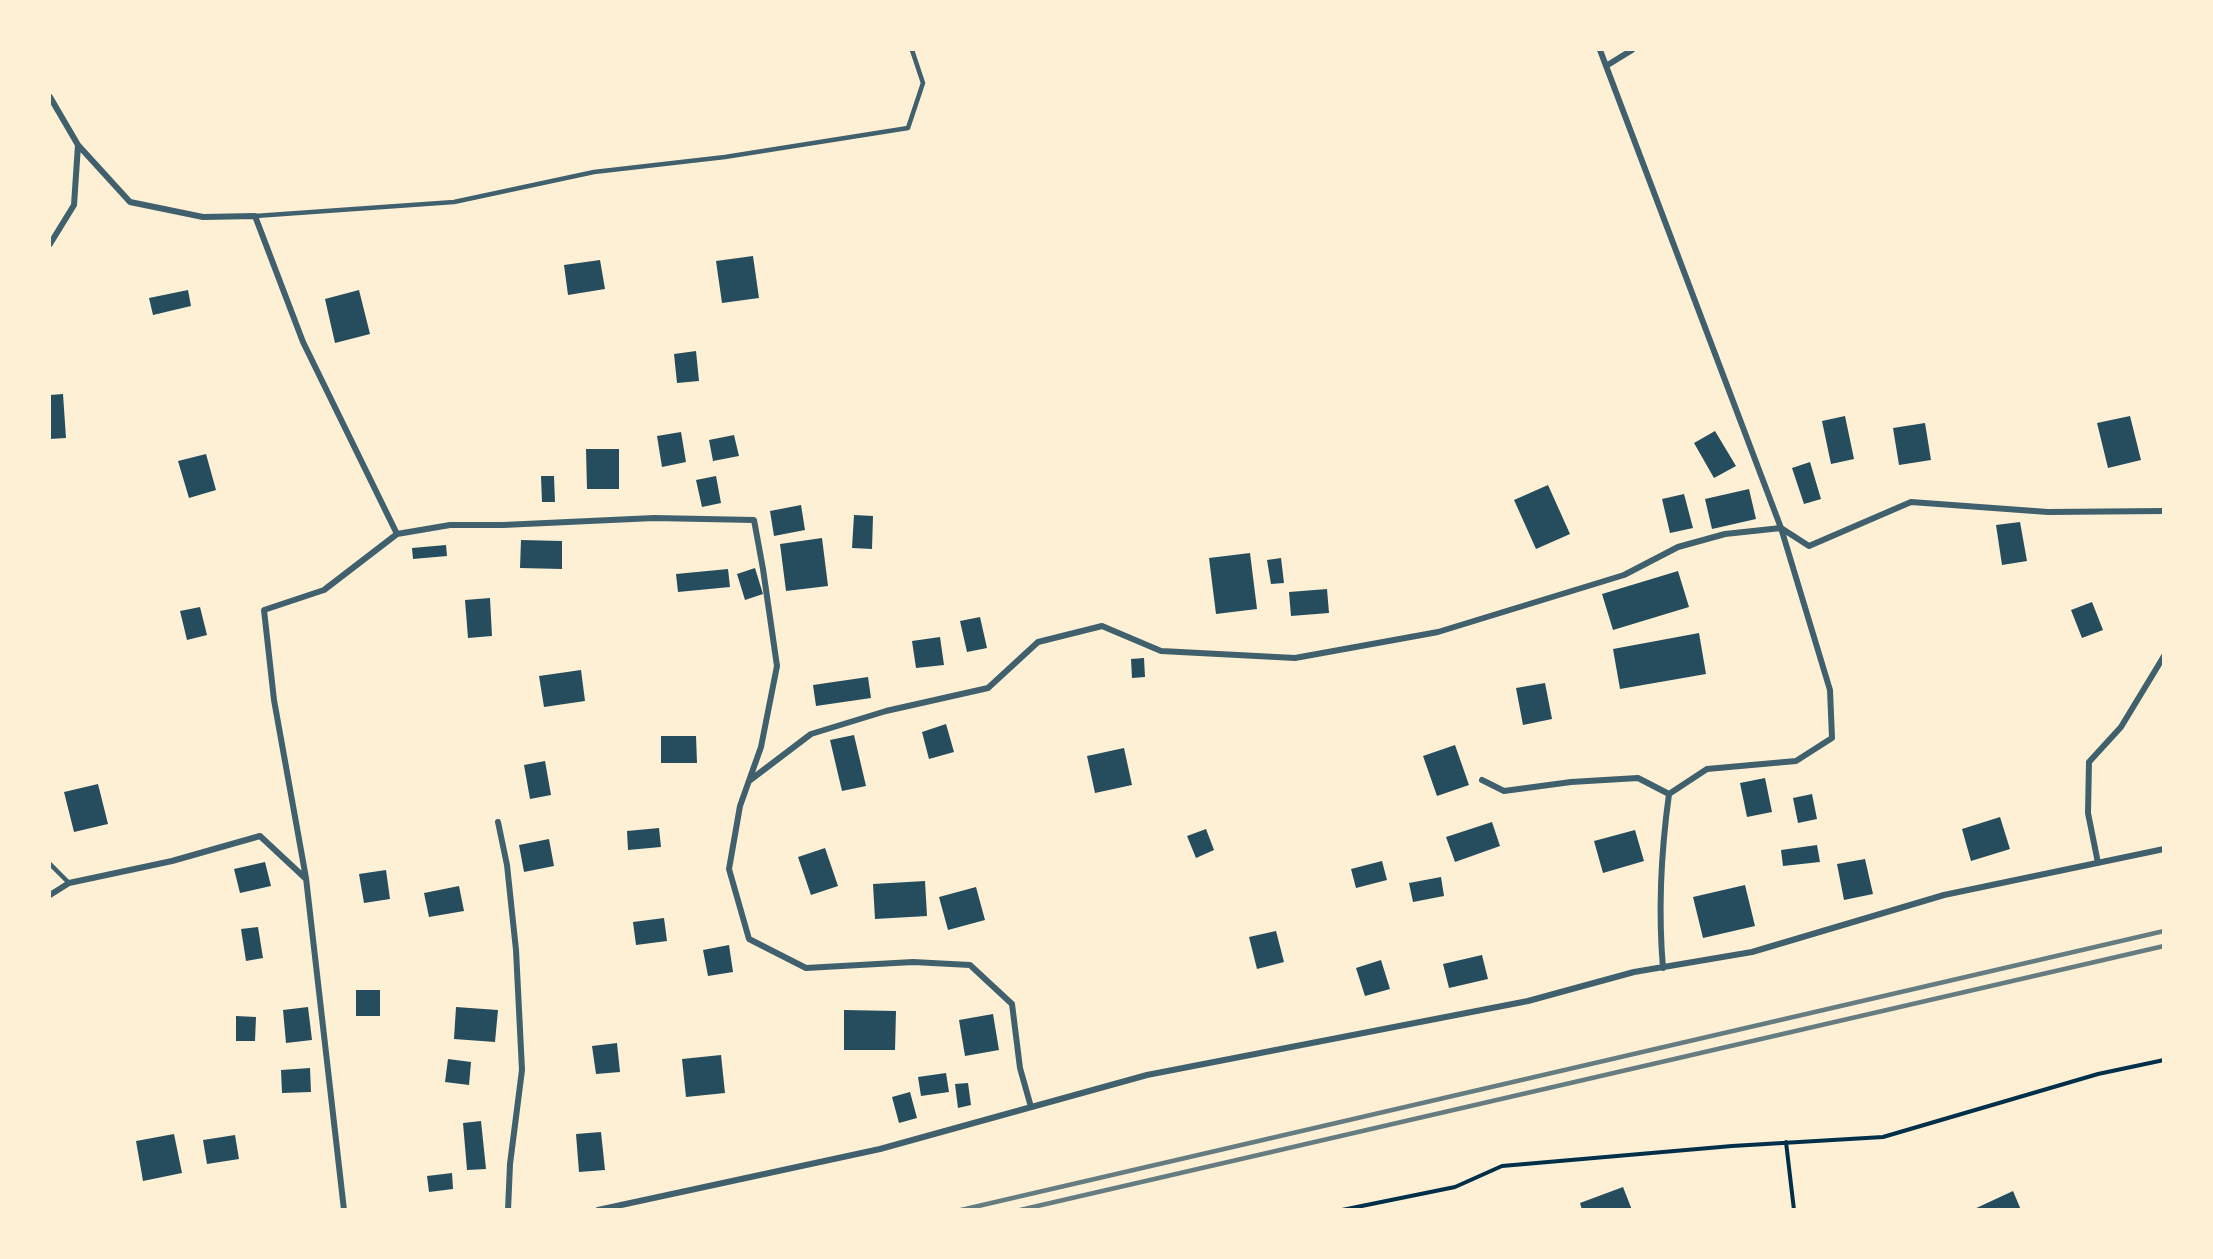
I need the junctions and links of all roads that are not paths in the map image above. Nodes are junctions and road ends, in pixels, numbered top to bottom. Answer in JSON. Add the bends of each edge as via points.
{"nodes":[{"id":1,"x":912,"y":50,"type":"edge"},
{"id":2,"x":1600,"y":50,"type":"edge"},
{"id":3,"x":1632,"y":50,"type":"edge"},
{"id":4,"x":1606,"y":66,"type":"junction"},
{"id":5,"x":50,"y":97,"type":"edge"},
{"id":6,"x":78,"y":145,"type":"junction"},
{"id":7,"x":255,"y":216,"type":"junction"},
{"id":8,"x":50,"y":244,"type":"edge"},
{"id":9,"x":2163,"y":511,"type":"edge"},
{"id":10,"x":1781,"y":528,"type":"junction"},
{"id":11,"x":396,"y":534,"type":"junction"},
{"id":12,"x":2163,"y":656,"type":"edge"},
{"id":13,"x":1482,"y":780,"type":"dead end"},
{"id":14,"x":748,"y":782,"type":"junction"},
{"id":15,"x":1669,"y":795,"type":"junction"},
{"id":16,"x":498,"y":822,"type":"dead end"},
{"id":17,"x":2163,"y":849,"type":"edge"},
{"id":18,"x":2098,"y":863,"type":"junction"},
{"id":19,"x":50,"y":864,"type":"edge"},
{"id":20,"x":306,"y":878,"type":"junction"},
{"id":21,"x":69,"y":883,"type":"junction"},
{"id":22,"x":50,"y":895,"type":"edge"},
{"id":23,"x":1663,"y":968,"type":"junction"},
{"id":24,"x":1031,"y":1107,"type":"junction"},
{"id":25,"x":344,"y":1209,"type":"edge"},
{"id":26,"x":508,"y":1209,"type":"edge"},
{"id":27,"x":598,"y":1209,"type":"edge"}],
"edges":[{"from":1,"to":7,"type":"lane","via":[[923,83],[908,128],[725,158],[594,172],[454,202]]},
{"from":2,"to":4,"type":"street"},
{"from":3,"to":4,"type":"street"},
{"from":4,"to":10,"type":"street"},
{"from":5,"to":6,"type":"street"},
{"from":6,"to":7,"type":"street","via":[[130,202],[203,217]]},
{"from":6,"to":8,"type":"street","via":[[74,205]]},
{"from":7,"to":11,"type":"street","via":[[303,342]]},
{"from":9,"to":10,"type":"street","via":[[2048,513],[1911,502],[1809,546]]},
{"from":10,"to":14,"type":"street","via":[[1725,534],[1678,547],[1624,575],[1438,632],[1296,658],[1161,651],[1101,626],[1080,631],[1038,642],[988,688],[886,711],[811,734]]},
{"from":10,"to":15,"type":"street","via":[[1830,690],[1833,738],[1796,761],[1707,769]]},
{"from":11,"to":14,"type":"street","via":[[450,525],[654,518],[754,520],[777,666],[761,747]]},
{"from":11,"to":20,"type":"street","via":[[324,590],[264,610],[274,700]]},
{"from":12,"to":18,"type":"street","via":[[2121,727],[2089,762],[2088,813]]},
{"from":13,"to":15,"type":"street","via":[[1504,791],[1638,778]]},
{"from":14,"to":24,"type":"street","via":[[729,868],[749,939],[806,968],[913,962],[970,965],[1012,1004],[1020,1068]]},
{"from":15,"to":23,"type":"street","via":[[1659,920]]},
{"from":16,"to":26,"type":"street","via":[[516,950],[522,1070]]},
{"from":17,"to":18,"type":"street"},
{"from":18,"to":23,"type":"street","via":[[1944,895],[1752,951]]},
{"from":19,"to":21,"type":"lane"},
{"from":20,"to":21,"type":"street","via":[[260,836],[172,861]]},
{"from":20,"to":25,"type":"street"},
{"from":21,"to":22,"type":"street"},
{"from":23,"to":24,"type":"street","via":[[1634,972],[1528,1001],[1147,1075]]},
{"from":24,"to":27,"type":"street","via":[[880,1149]]}]}
